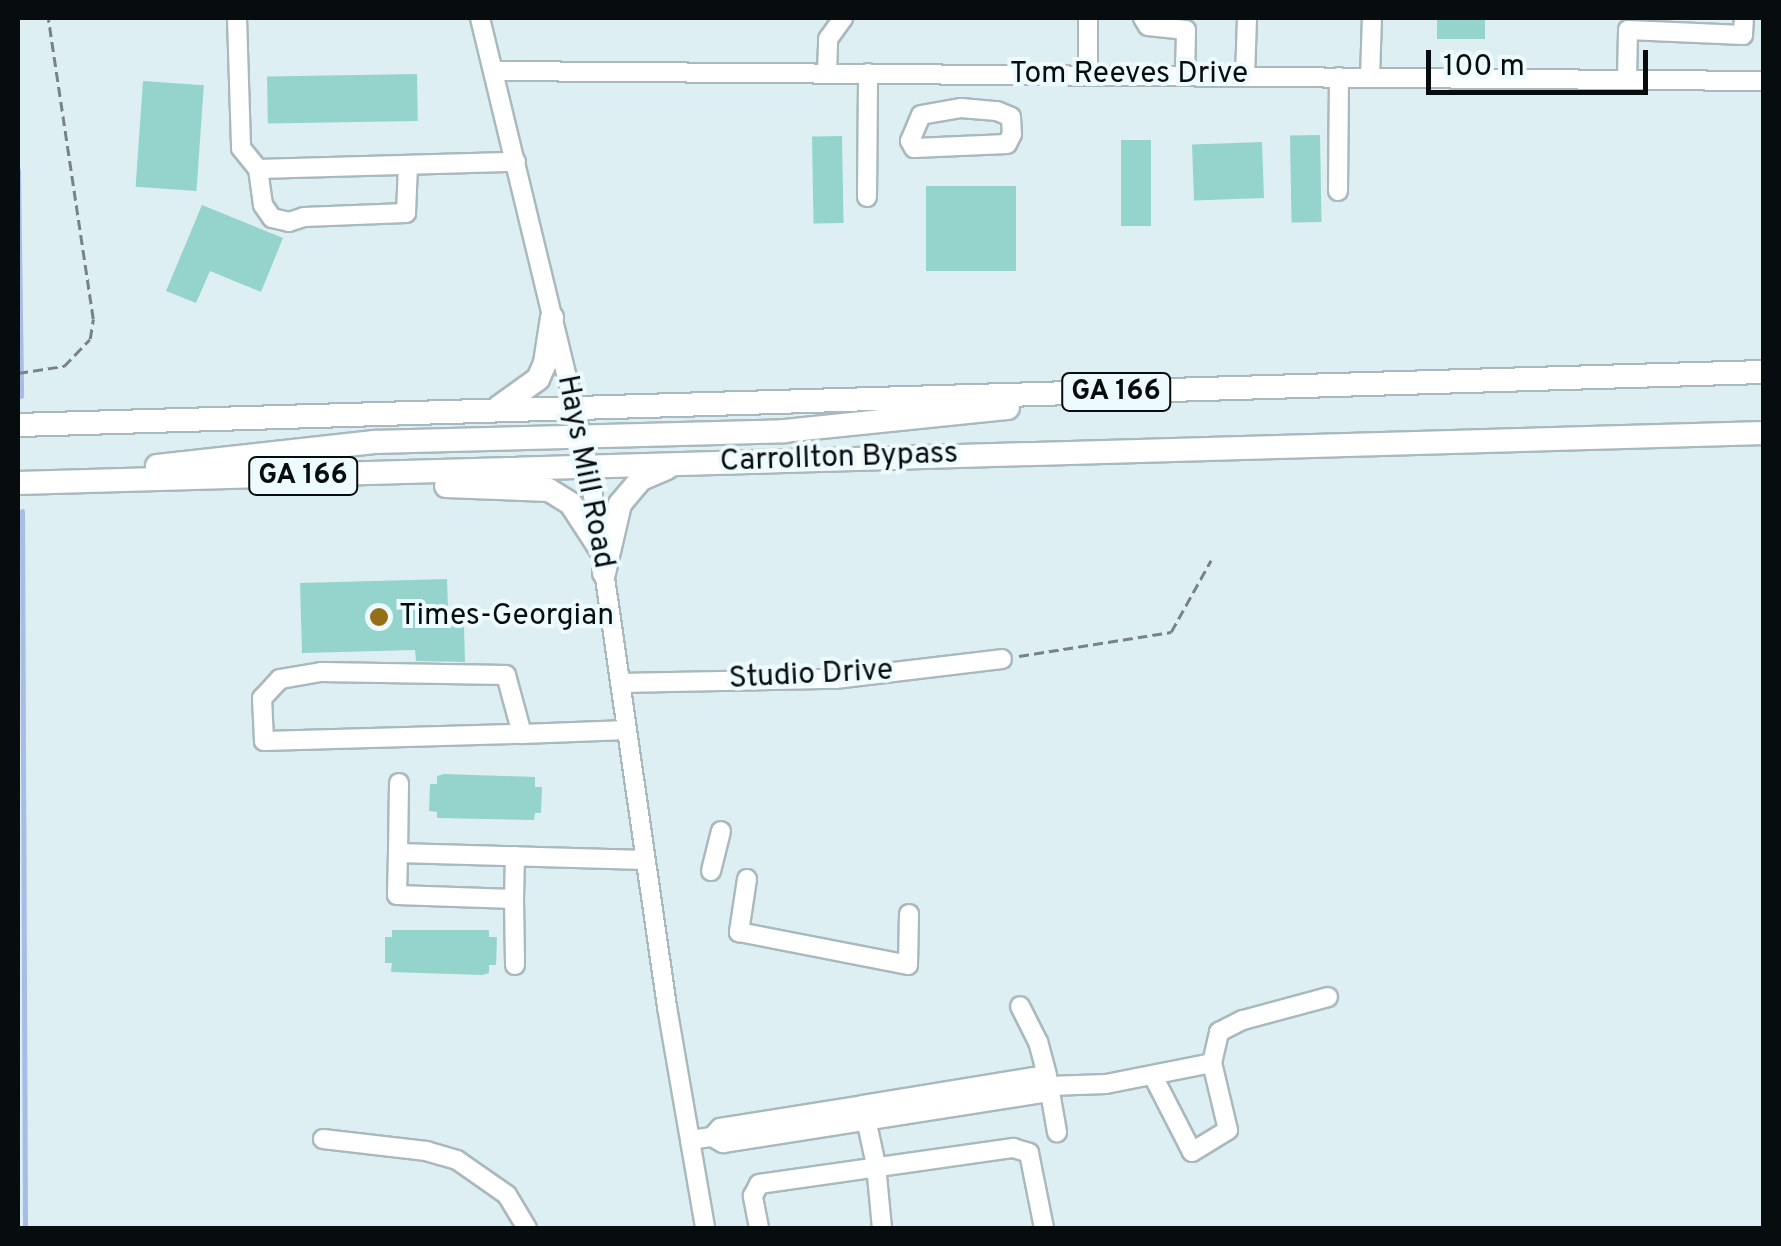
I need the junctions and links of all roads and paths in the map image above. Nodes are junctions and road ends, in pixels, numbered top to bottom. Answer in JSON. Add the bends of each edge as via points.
{"nodes":[{"id":1,"x":48,"y":18,"type":"edge"},
{"id":2,"x":237,"y":18,"type":"edge"},
{"id":3,"x":480,"y":18,"type":"edge"},
{"id":4,"x":843,"y":18,"type":"edge"},
{"id":5,"x":1088,"y":18,"type":"edge"},
{"id":6,"x":1143,"y":18,"type":"edge"},
{"id":7,"x":1246,"y":18,"type":"edge"},
{"id":8,"x":1372,"y":18,"type":"edge"},
{"id":9,"x":1744,"y":18,"type":"edge"},
{"id":10,"x":1629,"y":24,"type":"edge"},
{"id":11,"x":495,"y":71,"type":"junction"},
{"id":12,"x":828,"y":73,"type":"junction"},
{"id":13,"x":868,"y":74,"type":"junction"},
{"id":14,"x":961,"y":74,"type":"junction"},
{"id":15,"x":1088,"y":75,"type":"junction"},
{"id":16,"x":1185,"y":76,"type":"junction"},
{"id":17,"x":1245,"y":76,"type":"junction"},
{"id":18,"x":1339,"y":76,"type":"junction"},
{"id":19,"x":1370,"y":77,"type":"junction"},
{"id":20,"x":1626,"y":79,"type":"junction"},
{"id":21,"x":1764,"y":81,"type":"edge"},
{"id":22,"x":961,"y":108,"type":"junction"},
{"id":23,"x":516,"y":162,"type":"junction"},
{"id":24,"x":408,"y":166,"type":"junction"},
{"id":25,"x":258,"y":169,"type":"junction"},
{"id":26,"x":1338,"y":191,"type":"dead end"},
{"id":27,"x":867,"y":197,"type":"dead end"},
{"id":28,"x":552,"y":318,"type":"junction"},
{"id":29,"x":1764,"y":372,"type":"edge"},
{"id":30,"x":18,"y":373,"type":"edge"},
{"id":31,"x":1113,"y":392,"type":"junction"},
{"id":32,"x":574,"y":406,"type":"junction"},
{"id":33,"x":493,"y":410,"type":"junction"},
{"id":34,"x":18,"y":425,"type":"edge"},
{"id":35,"x":1764,"y":433,"type":"edge"},
{"id":36,"x":582,"y":438,"type":"junction"},
{"id":37,"x":676,"y":464,"type":"junction"},
{"id":38,"x":589,"y":467,"type":"junction"},
{"id":39,"x":318,"y":476,"type":"junction"},
{"id":40,"x":60,"y":481,"type":"junction"},
{"id":41,"x":18,"y":483,"type":"edge"},
{"id":42,"x":1211,"y":560,"type":"dead end"},
{"id":43,"x":602,"y":561,"type":"junction"},
{"id":44,"x":1002,"y":659,"type":"joint"},
{"id":45,"x":620,"y":682,"type":"junction"},
{"id":46,"x":626,"y":730,"type":"junction"},
{"id":47,"x":522,"y":734,"type":"junction"},
{"id":48,"x":398,"y":783,"type":"dead end"},
{"id":49,"x":721,"y":831,"type":"dead end"},
{"id":50,"x":398,"y":853,"type":"junction"},
{"id":51,"x":514,"y":856,"type":"junction"},
{"id":52,"x":645,"y":860,"type":"junction"},
{"id":53,"x":711,"y":871,"type":"dead end"},
{"id":54,"x":747,"y":879,"type":"dead end"},
{"id":55,"x":514,"y":899,"type":"junction"},
{"id":56,"x":909,"y":914,"type":"dead end"},
{"id":57,"x":515,"y":966,"type":"dead end"},
{"id":58,"x":1328,"y":998,"type":"dead end"},
{"id":59,"x":1020,"y":1006,"type":"dead end"},
{"id":60,"x":1212,"y":1063,"type":"junction"},
{"id":61,"x":1154,"y":1076,"type":"junction"},
{"id":62,"x":1048,"y":1084,"type":"junction"},
{"id":63,"x":864,"y":1114,"type":"junction"},
{"id":64,"x":1057,"y":1132,"type":"dead end"},
{"id":65,"x":323,"y":1139,"type":"dead end"},
{"id":66,"x":690,"y":1140,"type":"junction"},
{"id":67,"x":876,"y":1165,"type":"junction"},
{"id":68,"x":527,"y":1228,"type":"edge"},
{"id":69,"x":705,"y":1228,"type":"edge"},
{"id":70,"x":759,"y":1228,"type":"edge"},
{"id":71,"x":882,"y":1228,"type":"edge"},
{"id":72,"x":1044,"y":1228,"type":"edge"}],
"edges":[{"from":1,"to":30,"type":"path","via":[[92,319],[90,338],[64,366]]},
{"from":2,"to":25,"type":"street","via":[[241,148]]},
{"from":3,"to":11,"type":"street","name":"Hays Mill Road"},
{"from":4,"to":12,"type":"street","via":[[828,39]]},
{"from":5,"to":15,"type":"street"},
{"from":6,"to":16,"type":"street","via":[[1148,26],[1186,30]]},
{"from":7,"to":17,"type":"street"},
{"from":8,"to":19,"type":"street"},
{"from":9,"to":10,"type":"street","via":[[1743,34]]},
{"from":10,"to":20,"type":"street"},
{"from":11,"to":12,"type":"street","name":"Tom Reeves Drive"},
{"from":11,"to":23,"type":"street","name":"Hays Mill Road"},
{"from":12,"to":13,"type":"street","name":"Tom Reeves Drive"},
{"from":13,"to":14,"type":"street","name":"Tom Reeves Drive"},
{"from":13,"to":27,"type":"street"},
{"from":14,"to":15,"type":"street","name":"Tom Reeves Drive"},
{"from":14,"to":22,"type":"street"},
{"from":15,"to":16,"type":"street","name":"Tom Reeves Drive"},
{"from":16,"to":17,"type":"street","name":"Tom Reeves Drive"},
{"from":17,"to":18,"type":"street","name":"Tom Reeves Drive"},
{"from":18,"to":19,"type":"street","name":"Tom Reeves Drive"},
{"from":18,"to":26,"type":"street"},
{"from":19,"to":20,"type":"street","name":"Tom Reeves Drive"},
{"from":20,"to":21,"type":"street","name":"Tom Reeves Drive"},
{"from":22,"to":22,"type":"street","via":[[921,115],[910,140],[914,148],[1007,144],[1011,118]]},
{"from":23,"to":24,"type":"street"},
{"from":23,"to":28,"type":"street","name":"Hays Mill Road"},
{"from":24,"to":25,"type":"street"},
{"from":24,"to":25,"type":"street","via":[[406,213],[289,222],[272,218],[263,205]]},
{"from":28,"to":32,"type":"street","name":"Hays Mill Road"},
{"from":28,"to":33,"type":"main road","via":[[538,379]]},
{"from":29,"to":31,"type":"main road","name":"Carrollton Bypass","number":"GA 166"},
{"from":31,"to":32,"type":"main road","name":"Carrollton Bypass","number":"GA 166"},
{"from":31,"to":36,"type":"main road","via":[[784,431]]},
{"from":32,"to":33,"type":"main road","name":"Carrollton Bypass","number":"GA 166"},
{"from":32,"to":36,"type":"street","name":"Hays Mill Road"},
{"from":33,"to":34,"type":"main road","name":"Carrollton Bypass","number":"GA 166"},
{"from":35,"to":37,"type":"main road","name":"Carrollton Bypass","number":"GA 166"},
{"from":36,"to":38,"type":"street","name":"Hays Mill Road"},
{"from":36,"to":40,"type":"main road","via":[[375,442]]},
{"from":37,"to":38,"type":"main road","name":"Carrollton Bypass","number":"GA 166"},
{"from":37,"to":43,"type":"main road","via":[[641,479],[620,504]]},
{"from":38,"to":39,"type":"main road","name":"Carrollton Bypass","number":"GA 166"},
{"from":38,"to":43,"type":"street","name":"Hays Mill Road"},
{"from":39,"to":40,"type":"main road","name":"Carrollton Bypass","number":"GA 166"},
{"from":39,"to":43,"type":"main road","via":[[549,490],[571,504]]},
{"from":40,"to":41,"type":"main road","name":"Carrollton Bypass","number":"GA 166"},
{"from":42,"to":44,"type":"path","via":[[1170,632]]},
{"from":43,"to":45,"type":"street","name":"Hays Mill Road"},
{"from":44,"to":45,"type":"street","name":"Studio Drive","via":[[835,679]]},
{"from":45,"to":46,"type":"street","name":"Hays Mill Road"},
{"from":46,"to":47,"type":"street"},
{"from":46,"to":52,"type":"street","name":"Hays Mill Road"},
{"from":47,"to":47,"type":"street","via":[[264,741],[262,698],[280,678],[321,672],[506,675]]},
{"from":48,"to":50,"type":"street"},
{"from":49,"to":53,"type":"street"},
{"from":50,"to":51,"type":"street"},
{"from":50,"to":55,"type":"street","via":[[396,894]]},
{"from":51,"to":52,"type":"street"},
{"from":51,"to":55,"type":"street"},
{"from":52,"to":66,"type":"street","name":"Hays Mill Road"},
{"from":54,"to":56,"type":"street","via":[[739,932],[908,965]]},
{"from":55,"to":57,"type":"street"},
{"from":58,"to":60,"type":"street","via":[[1218,1032]]},
{"from":59,"to":62,"type":"street"},
{"from":60,"to":61,"type":"street"},
{"from":60,"to":61,"type":"street","via":[[1228,1130],[1192,1152]]},
{"from":61,"to":62,"type":"street"},
{"from":62,"to":63,"type":"street"},
{"from":62,"to":64,"type":"street"},
{"from":63,"to":66,"type":"street","via":[[724,1143]]},
{"from":63,"to":67,"type":"street"},
{"from":65,"to":68,"type":"street","via":[[457,1160],[507,1195]]},
{"from":66,"to":69,"type":"street","name":"Hays Mill Road"},
{"from":67,"to":70,"type":"street","via":[[759,1184]]},
{"from":67,"to":71,"type":"street"},
{"from":67,"to":72,"type":"street","via":[[976,1150],[1029,1153]]}]}
